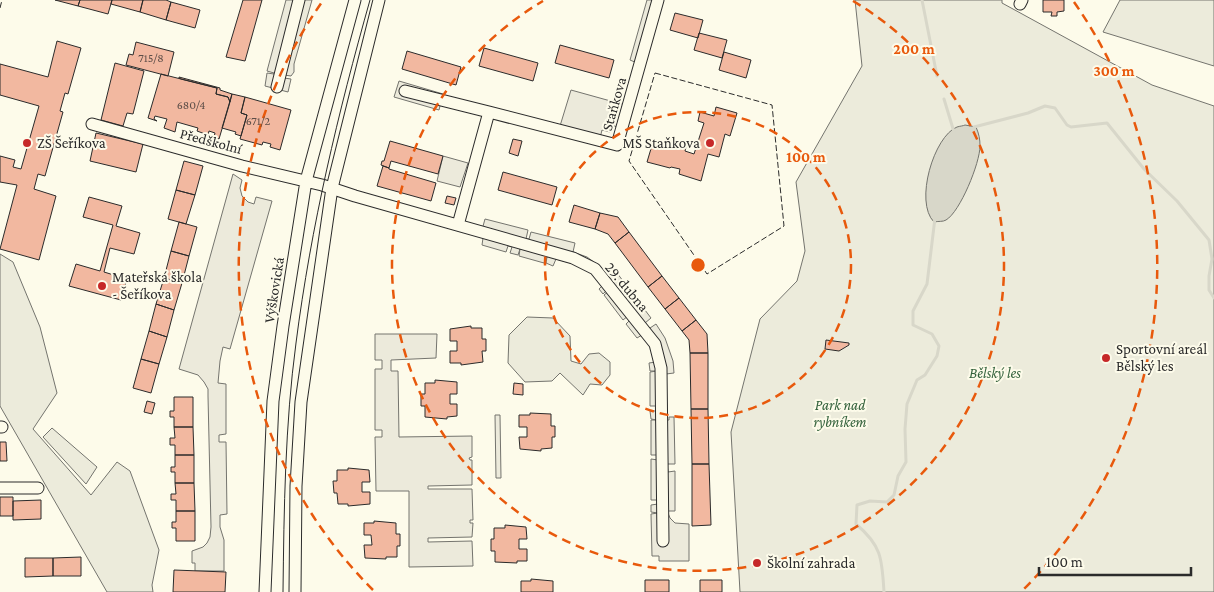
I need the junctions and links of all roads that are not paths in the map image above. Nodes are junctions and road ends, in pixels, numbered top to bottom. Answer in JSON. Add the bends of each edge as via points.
{"nodes":[{"id":1,"x":299,"y":0,"type":"edge"},
{"id":2,"x":355,"y":0,"type":"edge"},
{"id":3,"x":379,"y":0,"type":"edge"},
{"id":4,"x":658,"y":0,"type":"edge"},
{"id":5,"x":277,"y":87,"type":"dead end"},
{"id":6,"x":405,"y":91,"type":"dead end"},
{"id":7,"x":489,"y":112,"type":"junction"},
{"id":8,"x":92,"y":124,"type":"dead end"},
{"id":9,"x":306,"y":181,"type":"junction"},
{"id":10,"x":328,"y":186,"type":"junction"},
{"id":11,"x":458,"y":225,"type":"junction"},
{"id":12,"x":0,"y":488,"type":"edge"},
{"id":13,"x":38,"y":488,"type":"dead end"},
{"id":14,"x":663,"y":541,"type":"dead end"},
{"id":15,"x":265,"y":592,"type":"edge"},
{"id":16,"x":295,"y":592,"type":"edge"}],
"edges":[{"from":1,"to":5,"type":"street"},
{"from":2,"to":9,"type":"street","name":"Výškovická"},
{"from":3,"to":10,"type":"street"},
{"from":4,"to":7,"type":"street","name":"Staňkova","via":[[617,146]]},
{"from":6,"to":7,"type":"street","name":"Staňkova"},
{"from":7,"to":11,"type":"street"},
{"from":8,"to":9,"type":"street","name":"Předškolní"},
{"from":9,"to":10,"type":"street","name":"Předškolní"},
{"from":9,"to":15,"type":"street","name":"Výškovická","via":[[273,401]]},
{"from":10,"to":11,"type":"street","name":"29. dubna"},
{"from":10,"to":16,"type":"street","via":[[301,402]]},
{"from":11,"to":14,"type":"street","name":"29. dubna","via":[[573,258],[595,269],[655,344],[661,368]]},
{"from":12,"to":13,"type":"street"}]}
